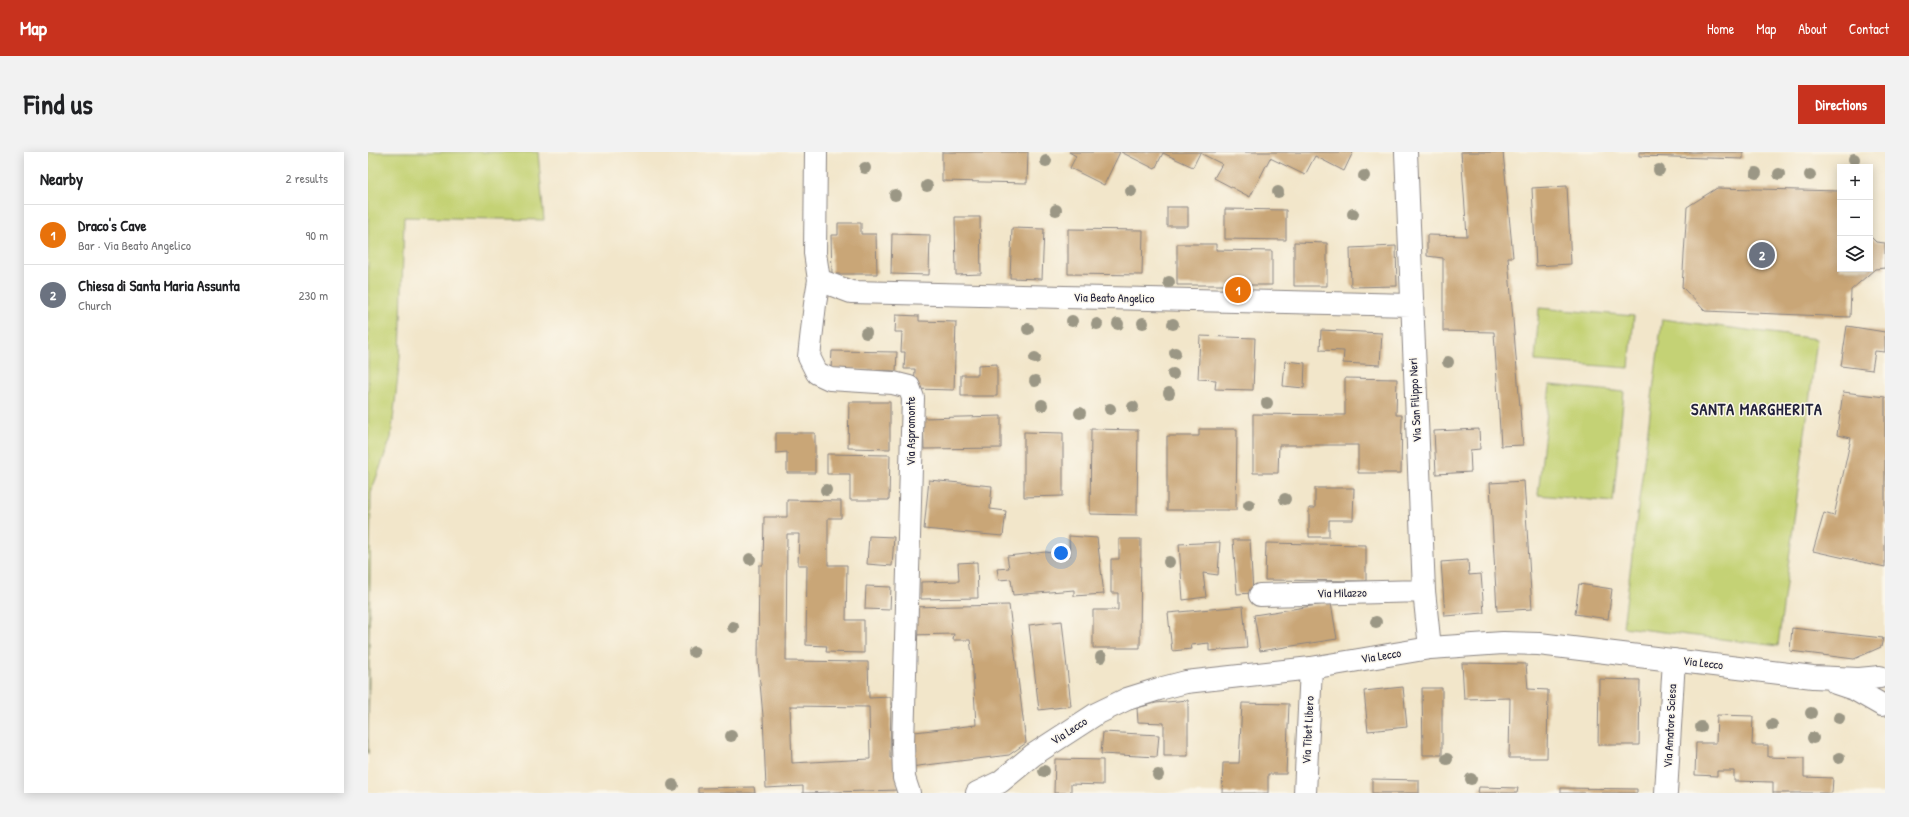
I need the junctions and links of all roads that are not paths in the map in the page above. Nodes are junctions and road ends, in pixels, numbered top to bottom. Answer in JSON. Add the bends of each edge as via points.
{"nodes":[{"id":1,"x":816,"y":152,"type":"edge"},
{"id":2,"x":1406,"y":152,"type":"edge"},
{"id":3,"x":819,"y":280,"type":"junction"},
{"id":4,"x":1411,"y":305,"type":"junction"},
{"id":5,"x":1424,"y":591,"type":"junction"},
{"id":6,"x":1260,"y":595,"type":"dead end"},
{"id":7,"x":1430,"y":648,"type":"junction"},
{"id":8,"x":1674,"y":660,"type":"junction"},
{"id":9,"x":1311,"y":668,"type":"junction"},
{"id":10,"x":1882,"y":674,"type":"edge"},
{"id":11,"x":1813,"y":677,"type":"junction"},
{"id":12,"x":1883,"y":706,"type":"edge"},
{"id":13,"x":909,"y":793,"type":"edge"},
{"id":14,"x":977,"y":793,"type":"edge"},
{"id":15,"x":1305,"y":793,"type":"edge"},
{"id":16,"x":1666,"y":793,"type":"edge"}],
"edges":[{"from":1,"to":3,"type":"street","name":"Via Aspromonte","via":[[815,253]]},
{"from":2,"to":4,"type":"street","name":"Via San Filippo Neri"},
{"from":3,"to":4,"type":"street","name":"Via Beato Angelico","via":[[851,292]]},
{"from":3,"to":13,"type":"street","name":"Via Aspromonte","via":[[809,357],[817,373],[830,379],[904,385],[909,387],[913,398],[903,743],[904,778]]},
{"from":4,"to":5,"type":"street","name":"Via San Filippo Neri"},
{"from":5,"to":6,"type":"street","name":"Via Milazzo"},
{"from":5,"to":7,"type":"street","name":"Via San Filippo Neri"},
{"from":7,"to":8,"type":"street","name":"Via Lecco","via":[[1503,643],[1539,644]]},
{"from":7,"to":9,"type":"street","name":"Via Lecco"},
{"from":8,"to":11,"type":"street","name":"Via Lecco"},
{"from":8,"to":16,"type":"street","name":"Via Amatore Sciesa"},
{"from":9,"to":14,"type":"street","name":"Via Lecco","via":[[1186,682],[1127,699],[1096,714],[1033,755],[1000,782]]},
{"from":9,"to":15,"type":"street","name":"Via Tibet Libero"},
{"from":10,"to":11,"type":"street","name":"Via Lecco","via":[[1859,679]]},
{"from":10,"to":12,"type":"street","via":[[1877,695]]},
{"from":11,"to":12,"type":"street","name":"Via Lecco","via":[[1854,689]]}]}
